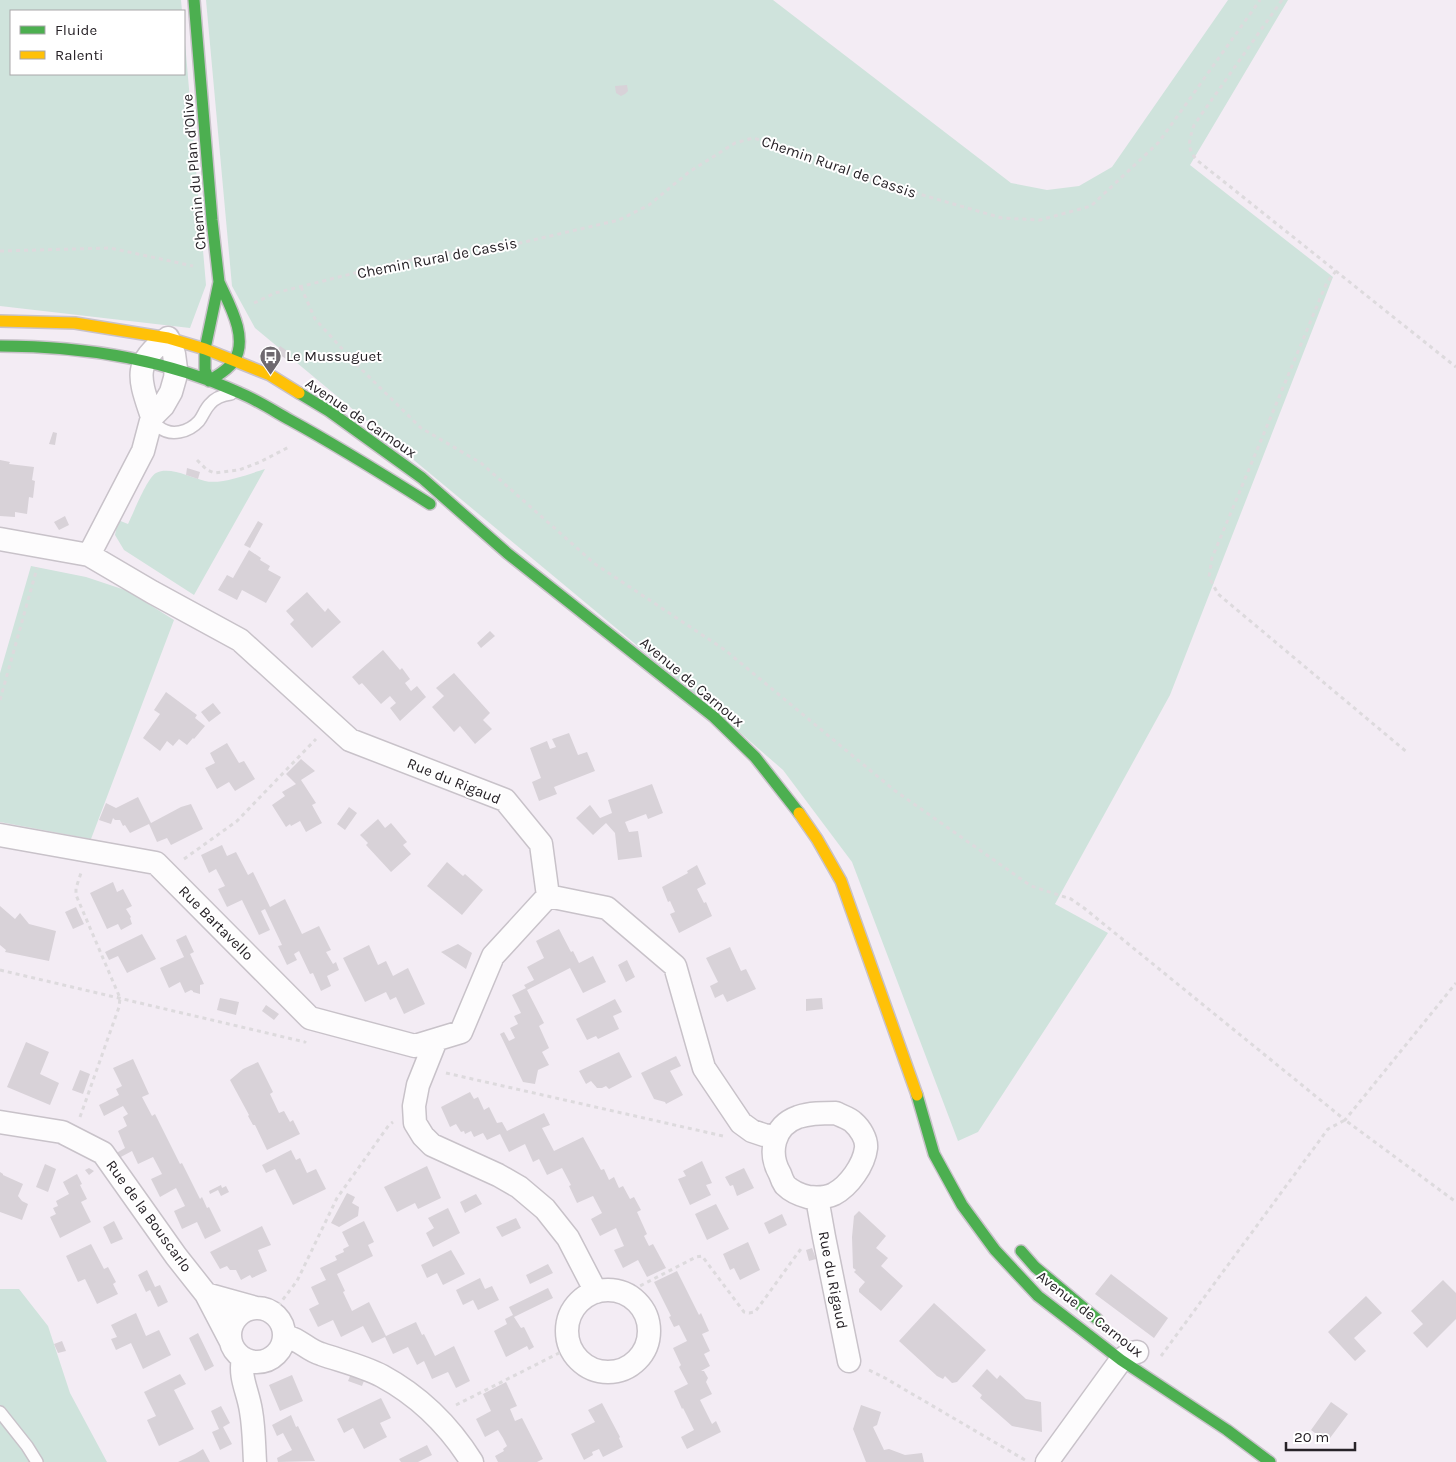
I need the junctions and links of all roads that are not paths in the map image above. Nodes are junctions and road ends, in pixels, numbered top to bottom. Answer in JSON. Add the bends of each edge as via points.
{"nodes":[{"id":1,"x":194,"y":0,"type":"edge"},
{"id":2,"x":219,"y":277,"type":"junction"},
{"id":3,"x":0,"y":321,"type":"edge"},
{"id":4,"x":168,"y":338,"type":"junction"},
{"id":5,"x":0,"y":346,"type":"edge"},
{"id":6,"x":205,"y":349,"type":"junction"},
{"id":7,"x":234,"y":361,"type":"junction"},
{"id":8,"x":143,"y":362,"type":"junction"},
{"id":9,"x":176,"y":369,"type":"junction"},
{"id":10,"x":209,"y":381,"type":"junction"},
{"id":11,"x":241,"y":393,"type":"junction"},
{"id":12,"x":152,"y":417,"type":"junction"},
{"id":13,"x":0,"y":540,"type":"edge"},
{"id":14,"x":507,"y":553,"type":"junction"},
{"id":15,"x":89,"y":555,"type":"junction"},
{"id":16,"x":0,"y":835,"type":"edge"},
{"id":17,"x":548,"y":896,"type":"junction"},
{"id":18,"x":426,"y":1043,"type":"junction"},
{"id":19,"x":914,"y":1085,"type":"junction"},
{"id":20,"x":0,"y":1122,"type":"edge"},
{"id":21,"x":940,"y":1135,"type":"dead end"},
{"id":22,"x":776,"y":1137,"type":"junction"},
{"id":23,"x":817,"y":1198,"type":"junction"},
{"id":24,"x":1016,"y":1246,"type":"dead end"},
{"id":25,"x":596,"y":1292,"type":"junction"},
{"id":26,"x":206,"y":1294,"type":"junction"},
{"id":27,"x":265,"y":1310,"type":"junction"},
{"id":28,"x":1104,"y":1324,"type":"dead end"},
{"id":29,"x":284,"y":1336,"type":"junction"},
{"id":30,"x":237,"y":1349,"type":"junction"},
{"id":31,"x":1139,"y":1359,"type":"junction"},
{"id":32,"x":849,"y":1360,"type":"road end"},
{"id":33,"x":0,"y":1412,"type":"edge"},
{"id":34,"x":1227,"y":1430,"type":"junction"},
{"id":35,"x":38,"y":1462,"type":"edge"},
{"id":36,"x":255,"y":1462,"type":"edge"},
{"id":37,"x":472,"y":1462,"type":"edge"},
{"id":38,"x":1047,"y":1462,"type":"edge"},
{"id":39,"x":1270,"y":1462,"type":"edge"}],
"edges":[{"from":1,"to":2,"type":"main road","name":"Chemin du Plan d'Olive"},
{"from":2,"to":6,"type":"main road","name":"Chemin du Plan d'Olive"},
{"from":2,"to":7,"type":"main road","name":"Chemin du Plan d'Olive","via":[[239,333],[239,351]]},
{"from":3,"to":4,"type":"main road","name":"Avenue de Carnoux","via":[[75,323]]},
{"from":4,"to":6,"type":"main road","name":"Avenue de Carnoux"},
{"from":4,"to":8,"type":"street"},
{"from":4,"to":9,"type":"street"},
{"from":5,"to":8,"type":"main road","name":"Avenue de Carnoux","via":[[99,352]]},
{"from":6,"to":7,"type":"main road","name":"Avenue de Carnoux"},
{"from":6,"to":10,"type":"main road","name":"Chemin du Plan d'Olive","via":[[205,370]]},
{"from":7,"to":10,"type":"main road"},
{"from":7,"to":14,"type":"main road","name":"Avenue de Carnoux","via":[[270,375],[344,422],[422,478]]},
{"from":8,"to":9,"type":"main road","name":"Avenue de Carnoux"},
{"from":8,"to":12,"type":"street","via":[[142,388]]},
{"from":9,"to":10,"type":"main road","name":"Avenue de Carnoux"},
{"from":9,"to":12,"type":"street","via":[[171,392]]},
{"from":10,"to":11,"type":"main road","name":"Avenue de Carnoux"},
{"from":11,"to":12,"type":"lane","via":[[218,398],[198,422],[176,433],[158,427]]},
{"from":11,"to":14,"type":"main road","name":"Avenue de Carnoux","via":[[341,448]]},
{"from":12,"to":15,"type":"street","via":[[143,451]]},
{"from":13,"to":15,"type":"street"},
{"from":14,"to":19,"type":"main road","name":"Avenue de Carnoux","via":[[714,716],[755,757],[790,800],[842,880]]},
{"from":15,"to":17,"type":"street","name":"Rue du Rigaud","via":[[240,640],[350,740],[505,800],[541,844]]},
{"from":16,"to":18,"type":"street","name":"Rue Bartavello","via":[[156,863],[310,1018]]},
{"from":17,"to":18,"type":"street","via":[[494,956],[461,1032]]},
{"from":17,"to":22,"type":"street","via":[[607,908],[675,966],[704,1068],[741,1123],[752,1131]]},
{"from":18,"to":25,"type":"street","via":[[425,1068],[414,1106],[415,1123],[423,1136],[432,1145],[519,1187],[545,1209],[568,1238]]},
{"from":19,"to":21,"type":"main road","name":"Avenue de Carnoux"},
{"from":19,"to":31,"type":"main road","name":"Avenue de Carnoux","via":[[934,1154],[962,1205],[995,1250],[1038,1296]]},
{"from":20,"to":26,"type":"street","name":"Rue de la Bouscarlo","via":[[62,1132],[104,1153]]},
{"from":22,"to":23,"type":"street","via":[[775,1166],[785,1184],[800,1195]]},
{"from":22,"to":23,"type":"street","via":[[784,1125],[798,1117],[816,1114],[836,1114],[852,1120],[862,1132],[866,1147],[860,1166],[848,1184],[833,1195]]},
{"from":23,"to":32,"type":"street","name":"Rue du Rigaud"},
{"from":24,"to":28,"type":"main road","name":"Avenue de Carnoux","via":[[1035,1267]]},
{"from":25,"to":25,"type":"street","via":[[573,1308],[567,1335],[571,1349],[588,1368],[614,1372],[637,1361],[648,1337],[648,1324],[644,1312],[628,1296],[610,1290]]},
{"from":26,"to":27,"type":"street"},
{"from":26,"to":30,"type":"street","name":"Rue de la Bouscarlo"},
{"from":27,"to":29,"type":"street","via":[[280,1320]]},
{"from":27,"to":30,"type":"street","via":[[247,1310],[233,1322],[230,1331]]},
{"from":29,"to":30,"type":"street","via":[[278,1352],[264,1361],[255,1362]]},
{"from":29,"to":37,"type":"street","via":[[292,1337],[319,1354],[381,1376],[409,1392],[439,1420]]},
{"from":30,"to":36,"type":"street","name":"Rue de la Bouscarlo","via":[[251,1413]]},
{"from":31,"to":34,"type":"main road","name":"Avenue de Carnoux"},
{"from":31,"to":34,"type":"main road","name":"Avenue de Carnoux"},
{"from":31,"to":38,"type":"street"},
{"from":33,"to":35,"type":"lane"},
{"from":34,"to":39,"type":"main road","name":"Avenue de Carnoux"}]}
